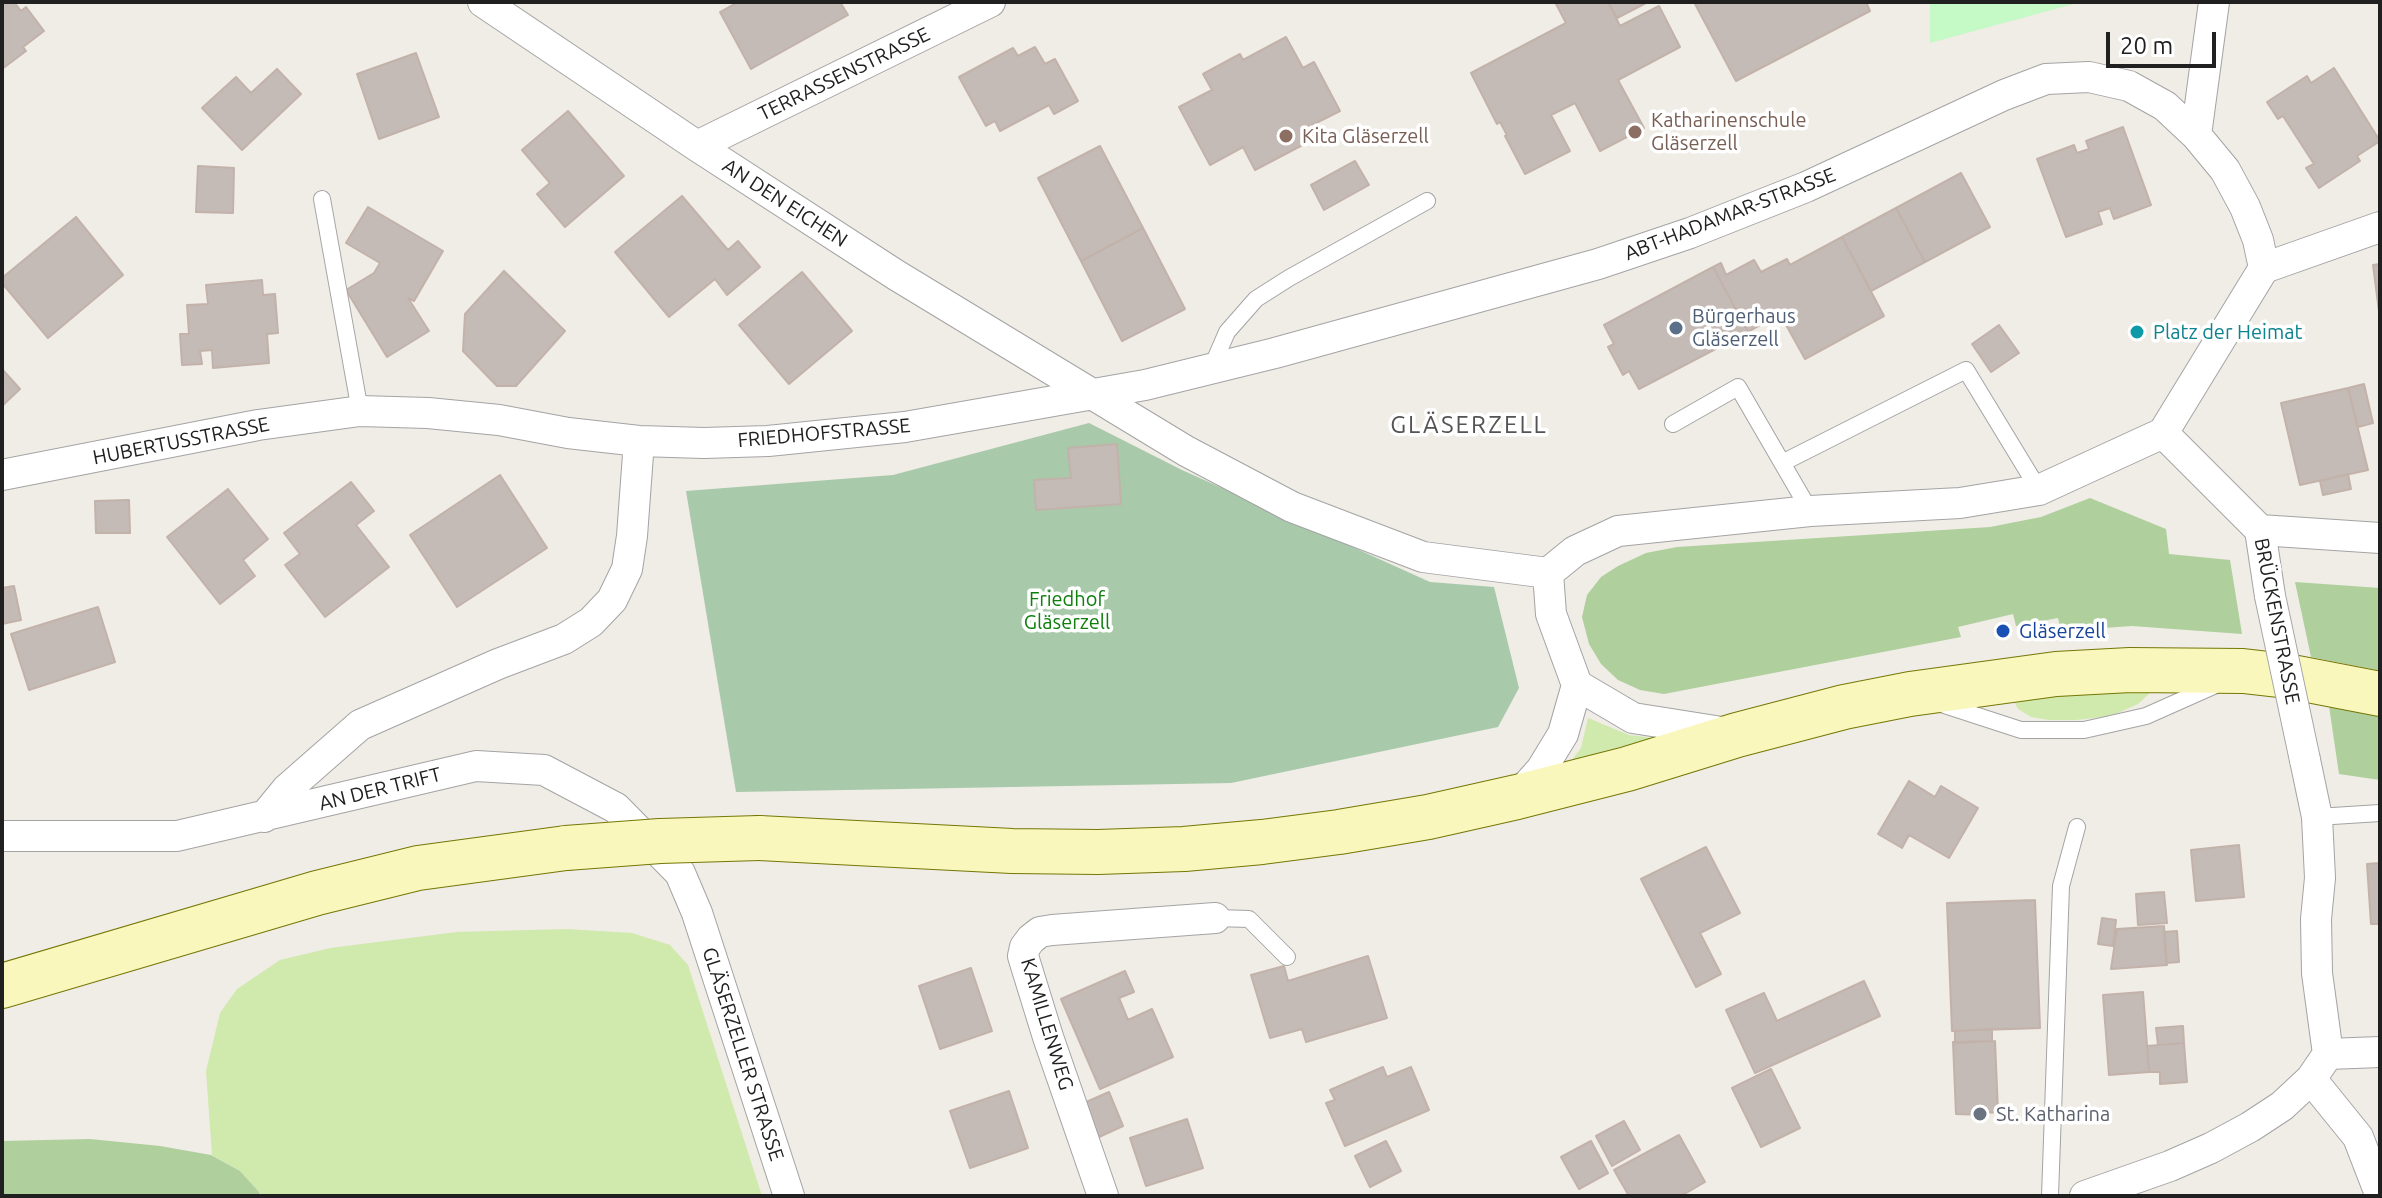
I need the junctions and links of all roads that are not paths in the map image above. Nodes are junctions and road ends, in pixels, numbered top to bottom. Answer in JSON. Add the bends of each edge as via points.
{"nodes":[{"id":1,"x":483,"y":2,"type":"edge"},
{"id":2,"x":990,"y":2,"type":"edge"},
{"id":3,"x":2214,"y":2,"type":"edge"},
{"id":4,"x":2196,"y":135,"type":"junction"},
{"id":5,"x":697,"y":146,"type":"junction"},
{"id":6,"x":322,"y":199,"type":"dead end"},
{"id":7,"x":1427,"y":201,"type":"dead end"},
{"id":8,"x":2380,"y":227,"type":"edge"},
{"id":9,"x":2264,"y":268,"type":"junction"},
{"id":10,"x":1211,"y":369,"type":"junction"},
{"id":11,"x":1093,"y":395,"type":"junction"},
{"id":12,"x":360,"y":411,"type":"junction"},
{"id":13,"x":1673,"y":424,"type":"dead end"},
{"id":14,"x":2163,"y":433,"type":"junction"},
{"id":15,"x":639,"y":441,"type":"junction"},
{"id":16,"x":1782,"y":463,"type":"junction"},
{"id":17,"x":2,"y":475,"type":"edge"},
{"id":18,"x":2039,"y":490,"type":"junction"},
{"id":19,"x":1810,"y":511,"type":"junction"},
{"id":20,"x":2260,"y":530,"type":"junction"},
{"id":21,"x":2380,"y":538,"type":"edge"},
{"id":22,"x":1548,"y":573,"type":"junction"},
{"id":23,"x":2243,"y":671,"type":"junction"},
{"id":24,"x":1577,"y":685,"type":"junction"},
{"id":25,"x":1910,"y":694,"type":"junction"},
{"id":26,"x":2380,"y":694,"type":"edge"},
{"id":27,"x":1737,"y":735,"type":"junction"},
{"id":28,"x":1517,"y":797,"type":"junction"},
{"id":29,"x":2380,"y":813,"type":"edge"},
{"id":30,"x":264,"y":817,"type":"junction"},
{"id":31,"x":2317,"y":817,"type":"junction"},
{"id":32,"x":2077,"y":827,"type":"dead end"},
{"id":33,"x":2,"y":836,"type":"edge"},
{"id":34,"x":697,"y":913,"type":"joint"},
{"id":35,"x":1215,"y":918,"type":"joint"},
{"id":36,"x":1287,"y":957,"type":"dead end"},
{"id":37,"x":2,"y":986,"type":"edge"},
{"id":38,"x":2380,"y":1052,"type":"edge"},
{"id":39,"x":2319,"y":1067,"type":"junction"},
{"id":40,"x":2380,"y":1194,"type":"edge"},
{"id":41,"x":789,"y":1196,"type":"edge"},
{"id":42,"x":1103,"y":1196,"type":"edge"},
{"id":43,"x":2050,"y":1196,"type":"edge"},
{"id":44,"x":2085,"y":1196,"type":"edge"}],
"edges":[{"from":1,"to":5,"type":"street","name":"AN DEN EICHEN"},
{"from":2,"to":5,"type":"street","name":"TERRASSENSTRASSE"},
{"from":3,"to":4,"type":"street"},
{"from":4,"to":9,"type":"street","name":"ABT-HADAMAR-STRASSE","via":[[2225,170],[2245,207]]},
{"from":4,"to":10,"type":"street","name":"ABT-HADAMAR-STRASSE","via":[[2165,106],[2129,86],[2089,77],[2046,79],[1690,233],[1598,264]]},
{"from":5,"to":11,"type":"street","name":"AN DEN EICHEN"},
{"from":6,"to":12,"type":"lane"},
{"from":7,"to":10,"type":"lane","via":[[1256,299],[1227,332]]},
{"from":8,"to":9,"type":"street"},
{"from":9,"to":14,"type":"street"},
{"from":10,"to":11,"type":"street","name":"ABT-HADAMAR-STRASSE"},
{"from":11,"to":15,"type":"street","name":"FRIEDHOFSTRASSE","via":[[905,427],[768,441]]},
{"from":11,"to":22,"type":"street","via":[[1292,507],[1423,557]]},
{"from":12,"to":15,"type":"street","name":"HUBERTUSSTRASSE","via":[[499,420]]},
{"from":12,"to":17,"type":"street","name":"HUBERTUSSTRASSE","via":[[258,425]]},
{"from":13,"to":16,"type":"lane","via":[[1738,387]]},
{"from":14,"to":18,"type":"street"},
{"from":14,"to":20,"type":"street","name":"BRÜCKENSTRASSE"},
{"from":15,"to":30,"type":"street","via":[[627,569],[612,600],[591,622],[564,639],[360,725],[287,789]]},
{"from":16,"to":18,"type":"lane","via":[[1966,370]]},
{"from":16,"to":19,"type":"lane"},
{"from":18,"to":19,"type":"street","via":[[1960,503]]},
{"from":19,"to":22,"type":"street","via":[[1618,531],[1575,551]]},
{"from":20,"to":21,"type":"street"},
{"from":20,"to":31,"type":"street","name":"BRÜCKENSTRASSE","bridge":true},
{"from":22,"to":24,"type":"street","via":[[1551,614]]},
{"from":23,"to":25,"type":"main road","via":[[2056,674]]},
{"from":23,"to":25,"type":"lane","via":[[2146,716],[2084,730],[2021,730]]},
{"from":23,"to":26,"type":"main road"},
{"from":24,"to":27,"type":"street","via":[[1633,718]]},
{"from":24,"to":28,"type":"street","via":[[1563,734]]},
{"from":25,"to":27,"type":"main road"},
{"from":27,"to":28,"type":"main road"},
{"from":28,"to":37,"type":"main road","bridge":true,"via":[[1339,832],[1184,849],[1012,851],[759,838],[566,848],[418,868]]},
{"from":29,"to":31,"type":"lane"},
{"from":30,"to":33,"type":"street","name":"AN DER TRIFT","via":[[177,836]]},
{"from":30,"to":34,"type":"street","name":"AN DER TRIFT","via":[[476,766],[544,770],[616,808],[680,873]]},
{"from":31,"to":39,"type":"street","name":"BRÜCKENSTRASSE"},
{"from":32,"to":43,"type":"lane","via":[[2061,886]]},
{"from":34,"to":41,"type":"street","name":"GLÄSERZELLER STRASSE"},
{"from":35,"to":36,"type":"lane","via":[[1249,919]]},
{"from":35,"to":42,"type":"street","name":"KAMILLENWEG","via":[[1052,930],[1040,932],[1025,947],[1023,956],[1048,1037]]},
{"from":38,"to":39,"type":"street"},
{"from":39,"to":40,"type":"street","via":[[2358,1137]]},
{"from":39,"to":44,"type":"street","via":[[2282,1106],[2250,1127],[2170,1166]]}]}
